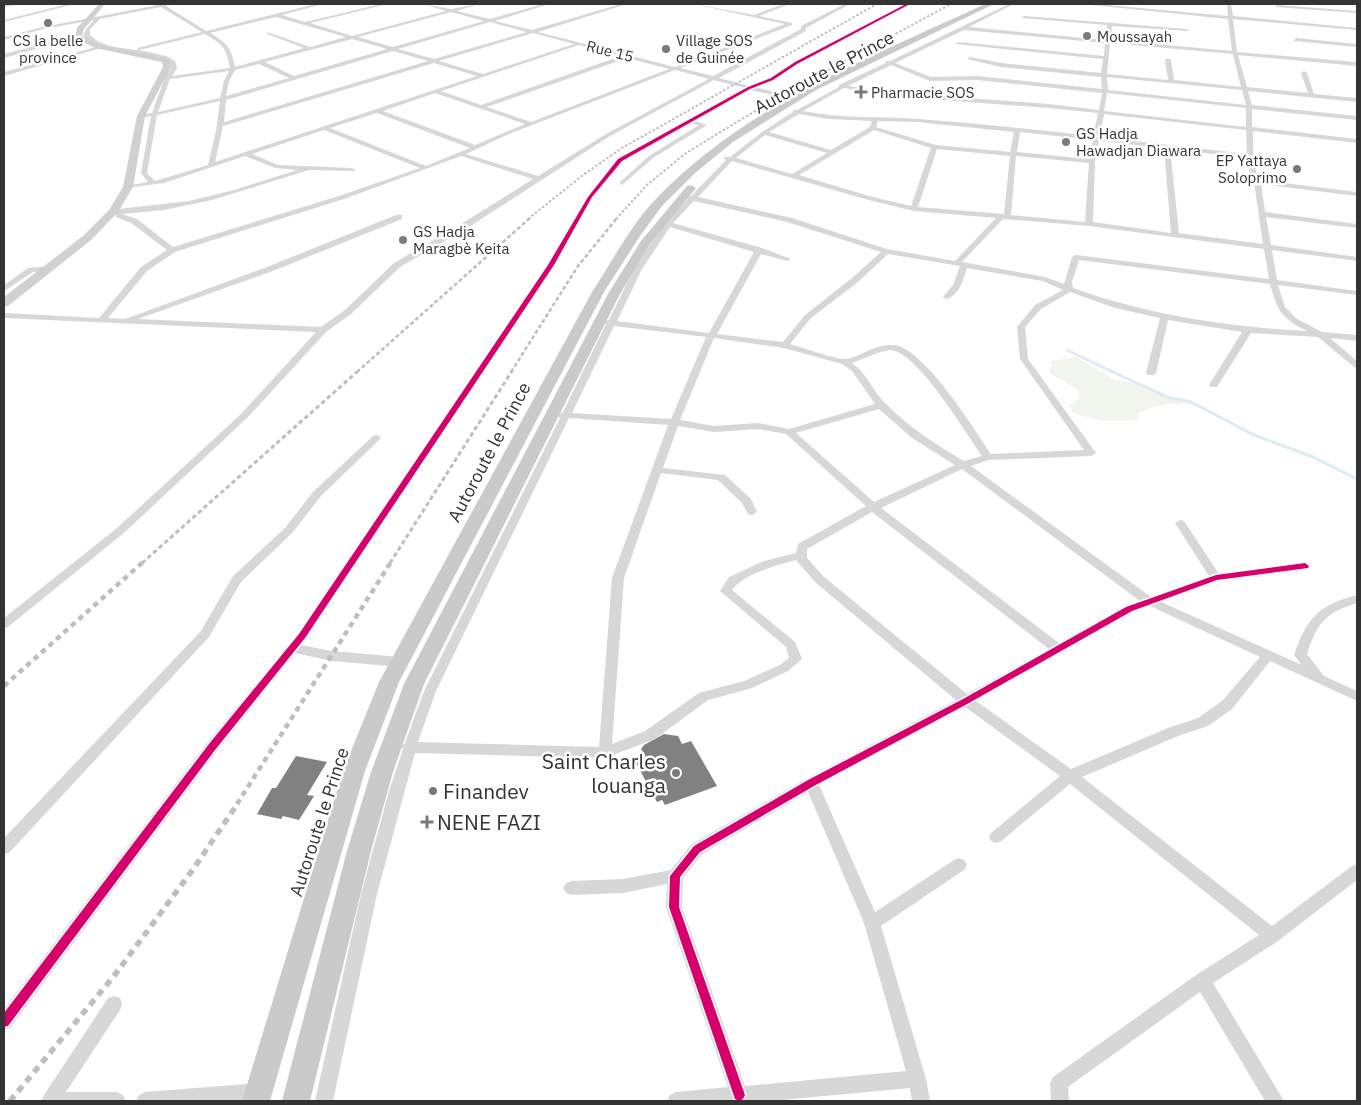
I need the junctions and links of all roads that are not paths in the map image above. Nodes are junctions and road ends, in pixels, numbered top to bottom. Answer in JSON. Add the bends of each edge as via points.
{"nodes":[{"id":1,"x":15,"y":4,"type":"edge"},
{"id":2,"x":74,"y":4,"type":"edge"},
{"id":3,"x":102,"y":4,"type":"edge"},
{"id":4,"x":170,"y":4,"type":"edge"},
{"id":5,"x":321,"y":4,"type":"edge"},
{"id":6,"x":386,"y":4,"type":"edge"},
{"id":7,"x":425,"y":4,"type":"edge"},
{"id":8,"x":477,"y":4,"type":"edge"},
{"id":9,"x":547,"y":4,"type":"edge"},
{"id":10,"x":625,"y":4,"type":"edge"},
{"id":11,"x":696,"y":4,"type":"edge"},
{"id":12,"x":788,"y":4,"type":"edge"},
{"id":13,"x":848,"y":4,"type":"edge"},
{"id":14,"x":908,"y":4,"type":"edge"},
{"id":15,"x":990,"y":4,"type":"edge"},
{"id":16,"x":1002,"y":4,"type":"edge"},
{"id":17,"x":1012,"y":4,"type":"edge"},
{"id":18,"x":1084,"y":4,"type":"edge"},
{"id":19,"x":1228,"y":4,"type":"edge"},
{"id":20,"x":1334,"y":4,"type":"edge"},
{"id":21,"x":160,"y":5,"type":"edge"},
{"id":22,"x":4,"y":6,"type":"edge"},
{"id":23,"x":1277,"y":6,"type":"dead end"},
{"id":24,"x":1337,"y":10,"type":"junction"},
{"id":25,"x":452,"y":11,"type":"junction"},
{"id":26,"x":1357,"y":12,"type":"edge"},
{"id":27,"x":276,"y":15,"type":"junction"},
{"id":28,"x":755,"y":16,"type":"junction"},
{"id":29,"x":99,"y":17,"type":"junction"},
{"id":30,"x":1024,"y":17,"type":"dead end"},
{"id":31,"x":1231,"y":17,"type":"junction"},
{"id":32,"x":89,"y":19,"type":"junction"},
{"id":33,"x":4,"y":21,"type":"edge"},
{"id":34,"x":487,"y":21,"type":"junction"},
{"id":35,"x":304,"y":24,"type":"junction"},
{"id":36,"x":790,"y":24,"type":"junction"},
{"id":37,"x":1110,"y":24,"type":"junction"},
{"id":38,"x":803,"y":27,"type":"junction"},
{"id":39,"x":958,"y":27,"type":"junction"},
{"id":40,"x":1357,"y":29,"type":"edge"},
{"id":41,"x":1187,"y":30,"type":"dead end"},
{"id":42,"x":206,"y":32,"type":"junction"},
{"id":43,"x":533,"y":32,"type":"junction"},
{"id":44,"x":1010,"y":32,"type":"junction"},
{"id":45,"x":270,"y":34,"type":"dead end"},
{"id":46,"x":4,"y":36,"type":"edge"},
{"id":47,"x":78,"y":36,"type":"junction"},
{"id":48,"x":351,"y":38,"type":"junction"},
{"id":49,"x":1296,"y":40,"type":"dead end"},
{"id":50,"x":1109,"y":41,"type":"junction"},
{"id":51,"x":578,"y":44,"type":"junction"},
{"id":52,"x":958,"y":44,"type":"dead end"},
{"id":53,"x":1350,"y":45,"type":"junction"},
{"id":54,"x":1357,"y":46,"type":"edge"},
{"id":55,"x":99,"y":47,"type":"junction"},
{"id":56,"x":310,"y":49,"type":"junction"},
{"id":57,"x":390,"y":49,"type":"junction"},
{"id":58,"x":1004,"y":49,"type":"junction"},
{"id":59,"x":130,"y":51,"type":"junction"},
{"id":60,"x":1354,"y":52,"type":"dead end"},
{"id":61,"x":1235,"y":53,"type":"junction"},
{"id":62,"x":4,"y":56,"type":"edge"},
{"id":63,"x":627,"y":56,"type":"junction"},
{"id":64,"x":1106,"y":58,"type":"junction"},
{"id":65,"x":970,"y":59,"type":"dead end"},
{"id":66,"x":1168,"y":60,"type":"dead end"},
{"id":67,"x":260,"y":62,"type":"junction"},
{"id":68,"x":435,"y":62,"type":"junction"},
{"id":69,"x":888,"y":62,"type":"junction"},
{"id":70,"x":1357,"y":64,"type":"edge"},
{"id":71,"x":1001,"y":66,"type":"junction"},
{"id":72,"x":233,"y":69,"type":"junction"},
{"id":73,"x":677,"y":69,"type":"junction"},
{"id":74,"x":1304,"y":73,"type":"dead end"},
{"id":75,"x":4,"y":74,"type":"edge"},
{"id":76,"x":1104,"y":75,"type":"junction"},
{"id":77,"x":481,"y":76,"type":"junction"},
{"id":78,"x":294,"y":78,"type":"junction"},
{"id":79,"x":714,"y":78,"type":"junction"},
{"id":80,"x":164,"y":79,"type":"junction"},
{"id":81,"x":1171,"y":82,"type":"junction"},
{"id":82,"x":840,"y":85,"type":"junction"},
{"id":83,"x":749,"y":88,"type":"junction"},
{"id":84,"x":1246,"y":89,"type":"junction"},
{"id":85,"x":434,"y":91,"type":"junction"},
{"id":86,"x":1105,"y":91,"type":"junction"},
{"id":87,"x":1312,"y":96,"type":"junction"},
{"id":88,"x":222,"y":99,"type":"junction"},
{"id":89,"x":1357,"y":100,"type":"edge"},
{"id":90,"x":1249,"y":106,"type":"junction"},
{"id":91,"x":482,"y":107,"type":"junction"},
{"id":92,"x":794,"y":107,"type":"junction"},
{"id":93,"x":376,"y":110,"type":"junction"},
{"id":94,"x":1101,"y":113,"type":"junction"},
{"id":95,"x":153,"y":114,"type":"junction"},
{"id":96,"x":141,"y":116,"type":"junction"},
{"id":97,"x":1357,"y":118,"type":"edge"},
{"id":98,"x":876,"y":119,"type":"junction"},
{"id":99,"x":688,"y":121,"type":"junction"},
{"id":100,"x":532,"y":124,"type":"junction"},
{"id":101,"x":220,"y":125,"type":"junction"},
{"id":102,"x":323,"y":128,"type":"junction"},
{"id":103,"x":873,"y":128,"type":"junction"},
{"id":104,"x":1018,"y":129,"type":"junction"},
{"id":105,"x":1248,"y":130,"type":"junction"},
{"id":106,"x":764,"y":133,"type":"junction"},
{"id":107,"x":1096,"y":139,"type":"junction"},
{"id":108,"x":1357,"y":142,"type":"edge"},
{"id":109,"x":935,"y":147,"type":"junction"},
{"id":110,"x":1167,"y":147,"type":"junction"},
{"id":111,"x":477,"y":148,"type":"junction"},
{"id":112,"x":834,"y":153,"type":"junction"},
{"id":113,"x":245,"y":154,"type":"junction"},
{"id":114,"x":460,"y":154,"type":"junction"},
{"id":115,"x":1013,"y":154,"type":"junction"},
{"id":116,"x":1250,"y":156,"type":"junction"},
{"id":117,"x":728,"y":158,"type":"junction"},
{"id":118,"x":1092,"y":161,"type":"junction"},
{"id":119,"x":211,"y":165,"type":"junction"},
{"id":120,"x":424,"y":167,"type":"junction"},
{"id":121,"x":309,"y":168,"type":"junction"},
{"id":122,"x":352,"y":170,"type":"dead end"},
{"id":123,"x":793,"y":176,"type":"junction"},
{"id":124,"x":539,"y":179,"type":"junction"},
{"id":125,"x":1257,"y":182,"type":"junction"},
{"id":126,"x":153,"y":183,"type":"junction"},
{"id":127,"x":622,"y":183,"type":"dead end"},
{"id":128,"x":128,"y":187,"type":"junction"},
{"id":129,"x":1357,"y":194,"type":"edge"},
{"id":130,"x":687,"y":197,"type":"junction"},
{"id":131,"x":914,"y":209,"type":"junction"},
{"id":132,"x":113,"y":212,"type":"junction"},
{"id":133,"x":1262,"y":214,"type":"junction"},
{"id":134,"x":1004,"y":216,"type":"junction"},
{"id":135,"x":399,"y":217,"type":"dead end"},
{"id":136,"x":668,"y":224,"type":"junction"},
{"id":137,"x":1089,"y":224,"type":"junction"},
{"id":138,"x":1357,"y":226,"type":"edge"},
{"id":139,"x":1175,"y":234,"type":"junction"},
{"id":140,"x":1267,"y":247,"type":"junction"},
{"id":141,"x":172,"y":250,"type":"junction"},
{"id":142,"x":759,"y":250,"type":"junction"},
{"id":143,"x":886,"y":251,"type":"junction"},
{"id":144,"x":787,"y":259,"type":"dead end"},
{"id":145,"x":1357,"y":259,"type":"edge"},
{"id":146,"x":961,"y":264,"type":"junction"},
{"id":147,"x":48,"y":268,"type":"junction"},
{"id":148,"x":1273,"y":282,"type":"junction"},
{"id":149,"x":4,"y":289,"type":"edge"},
{"id":150,"x":1069,"y":290,"type":"junction"},
{"id":151,"x":1357,"y":294,"type":"edge"},
{"id":152,"x":947,"y":297,"type":"dead end"},
{"id":153,"x":4,"y":303,"type":"edge"},
{"id":154,"x":4,"y":316,"type":"edge"},
{"id":155,"x":1164,"y":318,"type":"junction"},
{"id":156,"x":101,"y":321,"type":"junction"},
{"id":157,"x":123,"y":322,"type":"junction"},
{"id":158,"x":606,"y":322,"type":"junction"},
{"id":159,"x":323,"y":330,"type":"junction"},
{"id":160,"x":1248,"y":330,"type":"junction"},
{"id":161,"x":1321,"y":335,"type":"junction"},
{"id":162,"x":711,"y":336,"type":"junction"},
{"id":163,"x":1357,"y":338,"type":"edge"},
{"id":164,"x":785,"y":345,"type":"junction"},
{"id":165,"x":845,"y":362,"type":"junction"},
{"id":166,"x":1357,"y":365,"type":"edge"},
{"id":167,"x":1151,"y":373,"type":"dead end"},
{"id":168,"x":1214,"y":385,"type":"dead end"},
{"id":169,"x":881,"y":406,"type":"junction"},
{"id":170,"x":560,"y":415,"type":"junction"},
{"id":171,"x":674,"y":422,"type":"junction"},
{"id":172,"x":789,"y":432,"type":"junction"},
{"id":173,"x":376,"y":438,"type":"dead end"},
{"id":174,"x":988,"y":457,"type":"junction"},
{"id":175,"x":963,"y":465,"type":"junction"},
{"id":176,"x":657,"y":470,"type":"junction"},
{"id":177,"x":873,"y":507,"type":"junction"},
{"id":178,"x":752,"y":512,"type":"dead end"},
{"id":179,"x":1180,"y":524,"type":"dead end"},
{"id":180,"x":801,"y":555,"type":"junction"},
{"id":181,"x":1305,"y":566,"type":"dead end"},
{"id":182,"x":1216,"y":578,"type":"junction"},
{"id":183,"x":1357,"y":599,"type":"edge"},
{"id":184,"x":1149,"y":601,"type":"junction"},
{"id":185,"x":4,"y":624,"type":"edge"},
{"id":186,"x":293,"y":648,"type":"junction"},
{"id":187,"x":1058,"y":649,"type":"junction"},
{"id":188,"x":1268,"y":655,"type":"junction"},
{"id":189,"x":400,"y":662,"type":"junction"},
{"id":190,"x":1321,"y":680,"type":"junction"},
{"id":191,"x":1357,"y":696,"type":"edge"},
{"id":192,"x":966,"y":701,"type":"junction"},
{"id":193,"x":408,"y":747,"type":"junction"},
{"id":194,"x":605,"y":753,"type":"junction"},
{"id":195,"x":1070,"y":776,"type":"junction"},
{"id":196,"x":811,"y":783,"type":"junction"},
{"id":197,"x":996,"y":837,"type":"dead end"},
{"id":198,"x":4,"y":848,"type":"edge"},
{"id":199,"x":959,"y":864,"type":"dead end"},
{"id":200,"x":1357,"y":871,"type":"edge"},
{"id":201,"x":675,"y":876,"type":"junction"},
{"id":202,"x":570,"y":888,"type":"dead end"},
{"id":203,"x":872,"y":923,"type":"junction"},
{"id":204,"x":1272,"y":936,"type":"junction"},
{"id":205,"x":1202,"y":981,"type":"junction"},
{"id":206,"x":114,"y":1004,"type":"dead end"},
{"id":207,"x":4,"y":1022,"type":"edge"},
{"id":208,"x":917,"y":1079,"type":"junction"},
{"id":209,"x":739,"y":1095,"type":"junction"},
{"id":210,"x":258,"y":1097,"type":"edge"},
{"id":211,"x":51,"y":1101,"type":"edge"},
{"id":212,"x":117,"y":1101,"type":"edge"},
{"id":213,"x":144,"y":1101,"type":"edge"},
{"id":214,"x":296,"y":1101,"type":"edge"},
{"id":215,"x":324,"y":1101,"type":"edge"},
{"id":216,"x":676,"y":1101,"type":"edge"},
{"id":217,"x":921,"y":1101,"type":"edge"},
{"id":218,"x":1060,"y":1101,"type":"edge"},
{"id":219,"x":1275,"y":1101,"type":"edge"}],
"edges":[{"from":1,"to":22,"type":"street"},
{"from":2,"to":33,"type":"street"},
{"from":3,"to":32,"type":"main road"},
{"from":4,"to":21,"type":"street"},
{"from":5,"to":27,"type":"street"},
{"from":6,"to":35,"type":"street"},
{"from":7,"to":25,"type":"street","name":"Rue 15"},
{"from":8,"to":25,"type":"street"},
{"from":9,"to":34,"type":"street"},
{"from":10,"to":43,"type":"street"},
{"from":11,"to":28,"type":"street"},
{"from":12,"to":28,"type":"street"},
{"from":13,"to":38,"type":"street"},
{"from":14,"to":83,"type":"street","via":[[772,79]]},
{"from":15,"to":92,"type":"main road","name":"Autoroute le Prince"},
{"from":16,"to":39,"type":"main road","name":"Autoroute le Prince"},
{"from":17,"to":39,"type":"street"},
{"from":18,"to":31,"type":"street"},
{"from":19,"to":31,"type":"street"},
{"from":20,"to":24,"type":"street"},
{"from":21,"to":29,"type":"street"},
{"from":21,"to":42,"type":"street"},
{"from":23,"to":24,"type":"street"},
{"from":24,"to":26,"type":"street"},
{"from":25,"to":34,"type":"street","name":"Rue 15"},
{"from":25,"to":48,"type":"street"},
{"from":27,"to":35,"type":"street"},
{"from":27,"to":42,"type":"street"},
{"from":28,"to":36,"type":"street"},
{"from":29,"to":32,"type":"street"},
{"from":29,"to":59,"type":"street","via":[[88,29],[90,40]]},
{"from":30,"to":37,"type":"street"},
{"from":31,"to":40,"type":"street"},
{"from":31,"to":61,"type":"street"},
{"from":32,"to":46,"type":"street"},
{"from":32,"to":47,"type":"main road"},
{"from":34,"to":43,"type":"street","name":"Rue 15"},
{"from":34,"to":57,"type":"street"},
{"from":35,"to":48,"type":"street"},
{"from":36,"to":38,"type":"street"},
{"from":36,"to":73,"type":"street"},
{"from":37,"to":41,"type":"street"},
{"from":37,"to":50,"type":"street"},
{"from":38,"to":79,"type":"street","via":[[804,30]]},
{"from":39,"to":44,"type":"street"},
{"from":39,"to":69,"type":"main road","name":"Autoroute le Prince"},
{"from":42,"to":59,"type":"street"},
{"from":42,"to":72,"type":"street","via":[[229,51]]},
{"from":43,"to":51,"type":"street","name":"Rue 15"},
{"from":43,"to":68,"type":"street"},
{"from":44,"to":50,"type":"street"},
{"from":44,"to":58,"type":"street"},
{"from":45,"to":56,"type":"street"},
{"from":47,"to":55,"type":"main road"},
{"from":47,"to":62,"type":"street"},
{"from":48,"to":56,"type":"street"},
{"from":48,"to":57,"type":"street"},
{"from":49,"to":53,"type":"street"},
{"from":50,"to":61,"type":"street"},
{"from":50,"to":64,"type":"street"},
{"from":51,"to":63,"type":"street","name":"Rue 15"},
{"from":51,"to":77,"type":"street"},
{"from":52,"to":58,"type":"street"},
{"from":53,"to":54,"type":"street"},
{"from":53,"to":60,"type":"street"},
{"from":55,"to":59,"type":"main road"},
{"from":55,"to":75,"type":"street"},
{"from":56,"to":67,"type":"street"},
{"from":57,"to":68,"type":"street"},
{"from":57,"to":78,"type":"street"},
{"from":58,"to":64,"type":"street"},
{"from":58,"to":71,"type":"street"},
{"from":59,"to":80,"type":"main road","via":[[166,61]]},
{"from":61,"to":70,"type":"street"},
{"from":61,"to":84,"type":"street"},
{"from":63,"to":73,"type":"street","name":"Rue 15"},
{"from":63,"to":91,"type":"street"},
{"from":64,"to":76,"type":"street"},
{"from":65,"to":71,"type":"street"},
{"from":66,"to":81,"type":"street"},
{"from":67,"to":72,"type":"street"},
{"from":67,"to":78,"type":"street"},
{"from":68,"to":77,"type":"street"},
{"from":68,"to":101,"type":"street"},
{"from":69,"to":82,"type":"main road","name":"Autoroute le Prince"},
{"from":69,"to":86,"type":"street","via":[[930,79],[977,78]]},
{"from":71,"to":76,"type":"street"},
{"from":72,"to":80,"type":"street"},
{"from":72,"to":88,"type":"street"},
{"from":73,"to":79,"type":"street","name":"Rue 15"},
{"from":73,"to":100,"type":"street"},
{"from":74,"to":87,"type":"street"},
{"from":76,"to":81,"type":"street"},
{"from":76,"to":86,"type":"street"},
{"from":77,"to":85,"type":"street"},
{"from":78,"to":88,"type":"street"},
{"from":79,"to":83,"type":"street","name":"Rue 15"},
{"from":79,"to":124,"type":"street","via":[[608,135]]},
{"from":80,"to":95,"type":"street"},
{"from":80,"to":96,"type":"main road"},
{"from":81,"to":84,"type":"street"},
{"from":82,"to":92,"type":"main road","name":"Autoroute le Prince"},
{"from":82,"to":94,"type":"street","via":[[889,94]]},
{"from":83,"to":92,"type":"street","name":"Rue 15"},
{"from":83,"to":99,"type":"street"},
{"from":84,"to":87,"type":"street"},
{"from":84,"to":90,"type":"street"},
{"from":85,"to":91,"type":"street"},
{"from":85,"to":93,"type":"street"},
{"from":86,"to":90,"type":"street"},
{"from":86,"to":94,"type":"street"},
{"from":87,"to":89,"type":"street"},
{"from":88,"to":95,"type":"street"},
{"from":88,"to":101,"type":"street"},
{"from":90,"to":97,"type":"street"},
{"from":90,"to":105,"type":"street"},
{"from":91,"to":100,"type":"street"},
{"from":92,"to":98,"type":"street","name":"Rue 15","via":[[826,117]]},
{"from":92,"to":106,"type":"street"},
{"from":92,"to":117,"type":"main road","name":"Autoroute le Prince","via":[[756,132]]},
{"from":92,"to":189,"type":"main road","name":"Autoroute le Prince","via":[[745,129],[705,160],[658,204],[630,242],[594,300]]},
{"from":93,"to":102,"type":"street"},
{"from":93,"to":111,"type":"street"},
{"from":94,"to":105,"type":"street"},
{"from":94,"to":107,"type":"street"},
{"from":95,"to":96,"type":"street"},
{"from":95,"to":126,"type":"street","via":[[144,172]]},
{"from":96,"to":128,"type":"main road"},
{"from":98,"to":103,"type":"street"},
{"from":98,"to":104,"type":"street","name":"Rue 15"},
{"from":99,"to":127,"type":"street","via":[[704,125],[651,157]]},
{"from":99,"to":186,"type":"street","via":[[620,160],[590,197],[551,265]]},
{"from":100,"to":111,"type":"street"},
{"from":101,"to":119,"type":"street"},
{"from":102,"to":113,"type":"street"},
{"from":102,"to":120,"type":"street"},
{"from":103,"to":109,"type":"street"},
{"from":103,"to":112,"type":"street"},
{"from":104,"to":107,"type":"street","name":"Rue 15"},
{"from":104,"to":115,"type":"street"},
{"from":105,"to":108,"type":"street"},
{"from":105,"to":116,"type":"street"},
{"from":106,"to":112,"type":"street"},
{"from":106,"to":117,"type":"street"},
{"from":107,"to":110,"type":"street","name":"Rue 15"},
{"from":107,"to":118,"type":"street"},
{"from":109,"to":115,"type":"street"},
{"from":109,"to":131,"type":"street"},
{"from":110,"to":116,"type":"street","name":"Rue 15"},
{"from":110,"to":139,"type":"street"},
{"from":111,"to":114,"type":"street"},
{"from":112,"to":123,"type":"street"},
{"from":113,"to":119,"type":"street"},
{"from":113,"to":121,"type":"street","via":[[277,167]]},
{"from":114,"to":120,"type":"street"},
{"from":114,"to":124,"type":"street"},
{"from":115,"to":118,"type":"street"},
{"from":115,"to":134,"type":"street"},
{"from":116,"to":125,"type":"street"},
{"from":117,"to":123,"type":"street"},
{"from":117,"to":130,"type":"main road","name":"Autoroute le Prince"},
{"from":118,"to":137,"type":"street"},
{"from":119,"to":126,"type":"street"},
{"from":120,"to":141,"type":"street","via":[[353,194]]},
{"from":121,"to":122,"type":"street"},
{"from":121,"to":132,"type":"street","via":[[216,198],[151,211]]},
{"from":123,"to":131,"type":"street"},
{"from":124,"to":159,"type":"street","via":[[397,265],[348,312]]},
{"from":125,"to":129,"type":"street"},
{"from":125,"to":133,"type":"street"},
{"from":126,"to":128,"type":"street"},
{"from":128,"to":132,"type":"main road"},
{"from":130,"to":136,"type":"street"},
{"from":130,"to":143,"type":"street","via":[[789,220]]},
{"from":130,"to":158,"type":"main road","name":"Autoroute le Prince","via":[[645,244]]},
{"from":131,"to":134,"type":"street"},
{"from":132,"to":141,"type":"street","via":[[134,221]]},
{"from":132,"to":147,"type":"main road","via":[[87,238]]},
{"from":133,"to":138,"type":"street"},
{"from":133,"to":140,"type":"street"},
{"from":134,"to":137,"type":"street"},
{"from":134,"to":146,"type":"street"},
{"from":135,"to":157,"type":"street","via":[[270,270]]},
{"from":136,"to":142,"type":"street"},
{"from":136,"to":158,"type":"street"},
{"from":137,"to":139,"type":"street"},
{"from":139,"to":140,"type":"street"},
{"from":140,"to":145,"type":"street"},
{"from":140,"to":148,"type":"street"},
{"from":141,"to":156,"type":"street","via":[[144,269]]},
{"from":142,"to":144,"type":"street"},
{"from":142,"to":162,"type":"street"},
{"from":143,"to":146,"type":"street"},
{"from":143,"to":164,"type":"street","via":[[795,328]]},
{"from":146,"to":150,"type":"street","via":[[1045,279]]},
{"from":146,"to":152,"type":"street","via":[[956,286]]},
{"from":147,"to":149,"type":"street","via":[[31,270]]},
{"from":147,"to":153,"type":"main road"},
{"from":148,"to":150,"type":"street","via":[[1079,256],[1068,282]]},
{"from":148,"to":151,"type":"street"},
{"from":148,"to":161,"type":"street","via":[[1281,308],[1294,321]]},
{"from":150,"to":155,"type":"street"},
{"from":150,"to":174,"type":"street","via":[[1038,308],[1021,327],[1024,359],[1091,453]]},
{"from":154,"to":156,"type":"street"},
{"from":155,"to":160,"type":"street"},
{"from":155,"to":167,"type":"street"},
{"from":156,"to":157,"type":"street"},
{"from":157,"to":159,"type":"street"},
{"from":158,"to":162,"type":"street"},
{"from":158,"to":170,"type":"main road","name":"Autoroute le Prince"},
{"from":159,"to":185,"type":"street","via":[[244,416],[121,530]]},
{"from":160,"to":161,"type":"street"},
{"from":160,"to":168,"type":"street"},
{"from":161,"to":163,"type":"street"},
{"from":161,"to":166,"type":"street"},
{"from":162,"to":164,"type":"street"},
{"from":162,"to":171,"type":"street"},
{"from":164,"to":165,"type":"street"},
{"from":165,"to":169,"type":"street","via":[[856,369]]},
{"from":165,"to":174,"type":"street","via":[[882,349],[897,348],[908,352],[933,379]]},
{"from":169,"to":172,"type":"street"},
{"from":169,"to":175,"type":"street","via":[[914,436]]},
{"from":170,"to":171,"type":"street"},
{"from":170,"to":193,"type":"street","via":[[430,691]]},
{"from":170,"to":214,"type":"main road","name":"Autoroute le Prince","via":[[414,684],[382,772],[359,851]]},
{"from":171,"to":172,"type":"street","via":[[714,428],[758,426]]},
{"from":171,"to":176,"type":"street"},
{"from":172,"to":177,"type":"street"},
{"from":173,"to":198,"type":"street","via":[[317,494],[289,530],[237,579],[205,634]]},
{"from":174,"to":175,"type":"street"},
{"from":175,"to":177,"type":"street"},
{"from":175,"to":184,"type":"street"},
{"from":176,"to":178,"type":"street","via":[[721,477],[746,501]]},
{"from":176,"to":194,"type":"street","via":[[618,578]]},
{"from":177,"to":180,"type":"street","via":[[802,547]]},
{"from":177,"to":187,"type":"street"},
{"from":179,"to":182,"type":"street"},
{"from":180,"to":192,"type":"street","via":[[820,580]]},
{"from":180,"to":194,"type":"street","via":[[768,564],[733,580],[726,591],[791,645],[796,659],[747,685],[704,696],[650,735]]},
{"from":181,"to":182,"type":"street"},
{"from":182,"to":184,"type":"street"},
{"from":183,"to":190,"type":"street","via":[[1324,611],[1308,631],[1300,655]]},
{"from":184,"to":187,"type":"street"},
{"from":184,"to":188,"type":"street"},
{"from":186,"to":189,"type":"street","via":[[332,656]]},
{"from":186,"to":207,"type":"street","via":[[212,747]]},
{"from":187,"to":192,"type":"street"},
{"from":188,"to":190,"type":"street"},
{"from":188,"to":195,"type":"street","via":[[1227,706],[1203,722]]},
{"from":189,"to":210,"type":"main road","name":"Autoroute le Prince","via":[[354,771]]},
{"from":190,"to":191,"type":"street"},
{"from":192,"to":195,"type":"street"},
{"from":192,"to":196,"type":"street"},
{"from":193,"to":194,"type":"street"},
{"from":193,"to":215,"type":"street","via":[[385,825]]},
{"from":195,"to":197,"type":"street"},
{"from":195,"to":204,"type":"street"},
{"from":196,"to":201,"type":"street","via":[[697,849]]},
{"from":196,"to":203,"type":"street"},
{"from":199,"to":203,"type":"street"},
{"from":200,"to":204,"type":"street"},
{"from":201,"to":202,"type":"street","via":[[623,886]]},
{"from":201,"to":209,"type":"street","via":[[674,907]]},
{"from":203,"to":208,"type":"street"},
{"from":204,"to":205,"type":"street"},
{"from":205,"to":218,"type":"street","via":[[1059,1083]]},
{"from":205,"to":219,"type":"street"},
{"from":206,"to":211,"type":"street"},
{"from":208,"to":209,"type":"street"},
{"from":208,"to":217,"type":"street"},
{"from":209,"to":216,"type":"street"},
{"from":210,"to":213,"type":"street"},
{"from":211,"to":212,"type":"street"}]}
